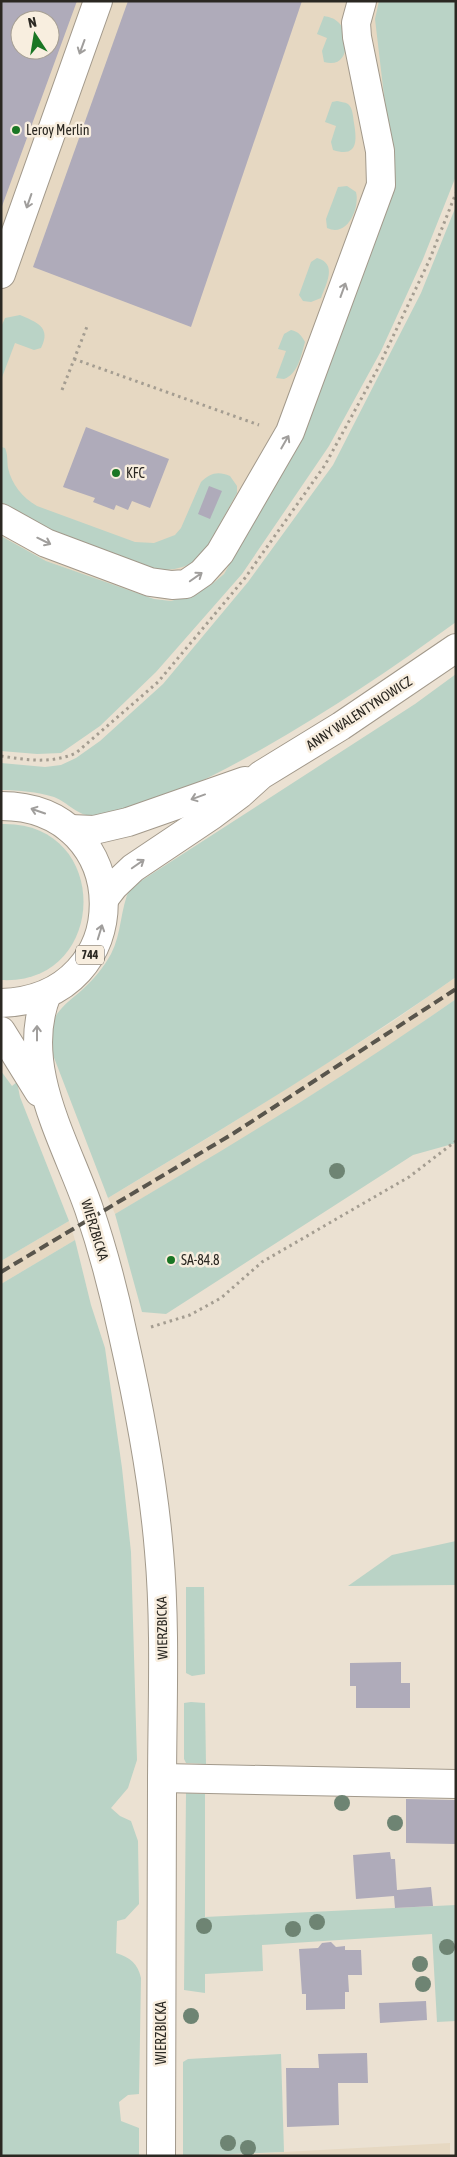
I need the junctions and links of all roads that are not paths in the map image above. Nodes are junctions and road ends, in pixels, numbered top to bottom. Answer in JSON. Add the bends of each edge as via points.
{"nodes":[{"id":1,"x":98,"y":1,"type":"edge"},
{"id":2,"x":362,"y":1,"type":"edge"},
{"id":3,"x":1,"y":274,"type":"edge"},
{"id":4,"x":1,"y":518,"type":"edge"},
{"id":5,"x":456,"y":648,"type":"edge"},
{"id":6,"x":261,"y":775,"type":"junction"},
{"id":7,"x":1,"y":806,"type":"edge"},
{"id":8,"x":70,"y":829,"type":"junction"},
{"id":9,"x":104,"y":899,"type":"junction"},
{"id":10,"x":46,"y":994,"type":"junction"},
{"id":11,"x":1,"y":1002,"type":"edge"},
{"id":12,"x":1,"y":1031,"type":"edge"},
{"id":13,"x":53,"y":1115,"type":"junction"},
{"id":14,"x":162,"y":1778,"type":"junction"},
{"id":15,"x":456,"y":1784,"type":"edge"},
{"id":16,"x":161,"y":2156,"type":"edge"}],
"edges":[{"from":1,"to":3,"type":"main road","one_way":true},
{"from":4,"to":2,"type":"main road","one_way":true,"via":[[46,543],[150,582],[186,584],[202,573],[220,553],[288,437],[381,185],[380,151],[357,37],[356,23]]},
{"from":5,"to":6,"type":"main road","name":"ANNY WALENTYNOWICZ","via":[[341,726]]},
{"from":6,"to":8,"type":"main road","name":"ANNY WALENTYNOWICZ","one_way":true,"via":[[128,822],[94,830]]},
{"from":9,"to":6,"type":"main road","name":"ANNY WALENTYNOWICZ","one_way":true,"via":[[133,868],[212,815]]},
{"from":8,"to":7,"type":"main road","number":"744","one_way":true,"via":[[36,810]]},
{"from":8,"to":9,"type":"main road","number":"744","via":[[96,864]]},
{"from":10,"to":9,"type":"main road","number":"744","one_way":true,"via":[[71,977],[90,955],[100,934]]},
{"from":10,"to":11,"type":"main road","number":"744","via":[[24,1001]]},
{"from":13,"to":10,"type":"main road","name":"WIERZBICKA","one_way":true,"via":[[42,1078],[37,1031]]},
{"from":12,"to":13,"type":"main road","name":"WIERZBICKA"},
{"from":13,"to":14,"type":"main road","name":"WIERZBICKA","via":[[95,1226],[123,1332],[142,1430],[159,1551]]},
{"from":14,"to":15,"type":"main road"},
{"from":14,"to":16,"type":"main road","name":"WIERZBICKA"}]}
